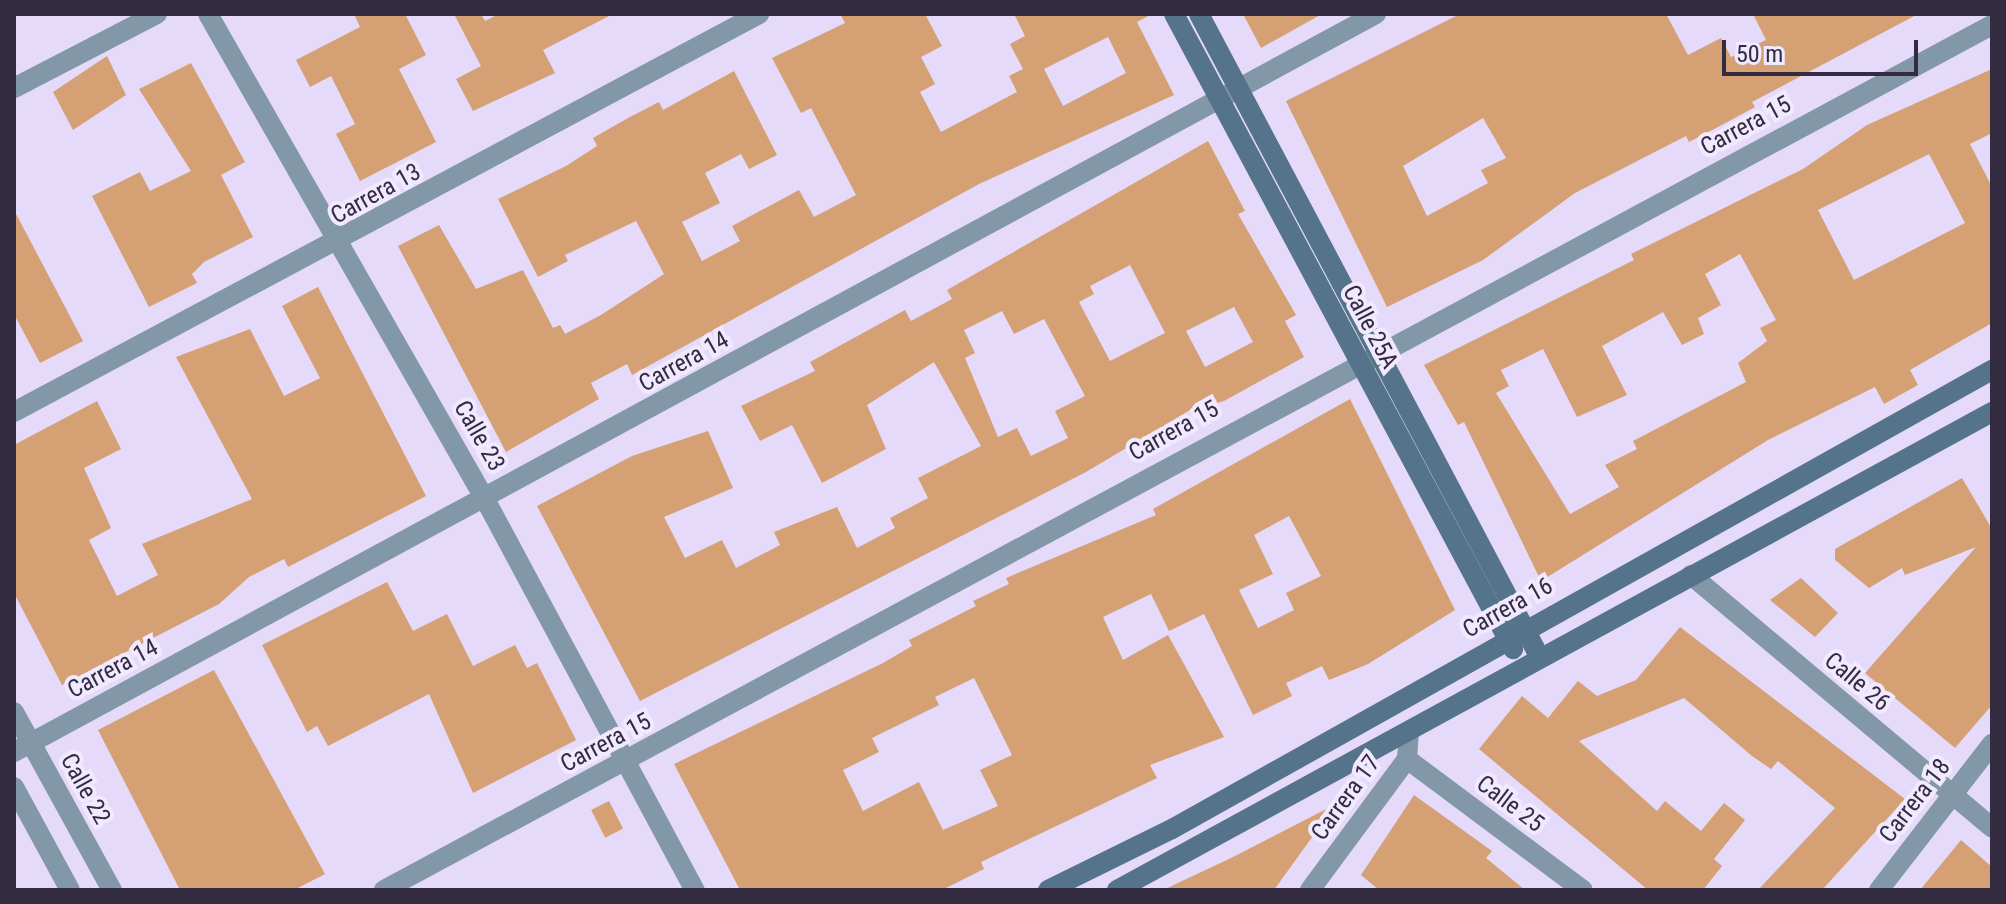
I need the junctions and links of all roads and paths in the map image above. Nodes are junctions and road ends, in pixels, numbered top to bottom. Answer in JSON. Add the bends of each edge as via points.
{"nodes":[{"id":1,"x":157,"y":14,"type":"edge"},
{"id":2,"x":208,"y":14,"type":"edge"},
{"id":3,"x":759,"y":14,"type":"edge"},
{"id":4,"x":1174,"y":14,"type":"edge"},
{"id":5,"x":1199,"y":14,"type":"edge"},
{"id":6,"x":1376,"y":14,"type":"edge"},
{"id":7,"x":1992,"y":25,"type":"edge"},
{"id":8,"x":14,"y":88,"type":"edge"},
{"id":9,"x":1238,"y":88,"type":"junction"},
{"id":10,"x":1219,"y":98,"type":"junction"},
{"id":11,"x":340,"y":243,"type":"junction"},
{"id":12,"x":1368,"y":355,"type":"junction"},
{"id":13,"x":1992,"y":370,"type":"edge"},
{"id":14,"x":14,"y":412,"type":"edge"},
{"id":15,"x":1992,"y":412,"type":"edge"},
{"id":16,"x":486,"y":501,"type":"junction"},
{"id":17,"x":1691,"y":575,"type":"junction"},
{"id":18,"x":1516,"y":633,"type":"junction"},
{"id":19,"x":1530,"y":660,"type":"junction"},
{"id":20,"x":14,"y":712,"type":"edge"},
{"id":21,"x":1409,"y":731,"type":"junction"},
{"id":22,"x":1992,"y":744,"type":"edge"},
{"id":23,"x":22,"y":747,"type":"edge"},
{"id":24,"x":1407,"y":759,"type":"junction"},
{"id":25,"x":626,"y":762,"type":"junction"},
{"id":26,"x":14,"y":787,"type":"edge"},
{"id":27,"x":1951,"y":795,"type":"junction"},
{"id":28,"x":1992,"y":828,"type":"edge"},
{"id":29,"x":70,"y":890,"type":"edge"},
{"id":30,"x":112,"y":890,"type":"edge"},
{"id":31,"x":384,"y":890,"type":"edge"},
{"id":32,"x":695,"y":890,"type":"edge"},
{"id":33,"x":1048,"y":890,"type":"edge"},
{"id":34,"x":1117,"y":890,"type":"edge"},
{"id":35,"x":1310,"y":890,"type":"edge"},
{"id":36,"x":1583,"y":890,"type":"edge"},
{"id":37,"x":1879,"y":890,"type":"edge"}],
"edges":[{"from":1,"to":8,"type":"street"},
{"from":2,"to":11,"type":"street","name":"Calle 23"},
{"from":3,"to":11,"type":"street","name":"Carrera 13"},
{"from":4,"to":10,"type":"street","name":"Calle 25A"},
{"from":5,"to":9,"type":"street","name":"Calle 25A"},
{"from":6,"to":9,"type":"street","name":"Carrera 14"},
{"from":7,"to":12,"type":"street","name":"Carrera 15"},
{"from":9,"to":10,"type":"street","name":"Carrera 14"},
{"from":9,"to":12,"type":"street","name":"Calle 25A"},
{"from":10,"to":12,"type":"street","name":"Calle 25A"},
{"from":10,"to":16,"type":"street","name":"Carrera 14"},
{"from":11,"to":14,"type":"street","name":"Carrera 13"},
{"from":11,"to":16,"type":"street","name":"Calle 23"},
{"from":12,"to":18,"type":"street","name":"Calle 25A"},
{"from":12,"to":25,"type":"street","name":"Carrera 15"},
{"from":13,"to":18,"type":"street","name":"Carrera 16"},
{"from":15,"to":17,"type":"street"},
{"from":16,"to":23,"type":"street","name":"Carrera 14"},
{"from":16,"to":25,"type":"street","name":"Calle 23"},
{"from":17,"to":19,"type":"street"},
{"from":17,"to":27,"type":"street","name":"Calle 26"},
{"from":18,"to":19,"type":"street","name":"Calle 25A"},
{"from":18,"to":33,"type":"street","name":"Carrera 16","via":[[1172,829]]},
{"from":19,"to":21,"type":"street"},
{"from":20,"to":23,"type":"street","name":"Calle 22"},
{"from":21,"to":24,"type":"street","name":"Carrera 17"},
{"from":21,"to":34,"type":"street"},
{"from":22,"to":27,"type":"street","name":"Carrera 18"},
{"from":23,"to":30,"type":"street","name":"Calle 22"},
{"from":24,"to":35,"type":"street","name":"Carrera 17"},
{"from":24,"to":36,"type":"street","name":"Calle 25"},
{"from":25,"to":31,"type":"street","name":"Carrera 15"},
{"from":25,"to":32,"type":"street","name":"Calle 23"},
{"from":26,"to":29,"type":"street"},
{"from":27,"to":28,"type":"street","name":"Calle 26"},
{"from":27,"to":37,"type":"street","name":"Carrera 18"}]}
